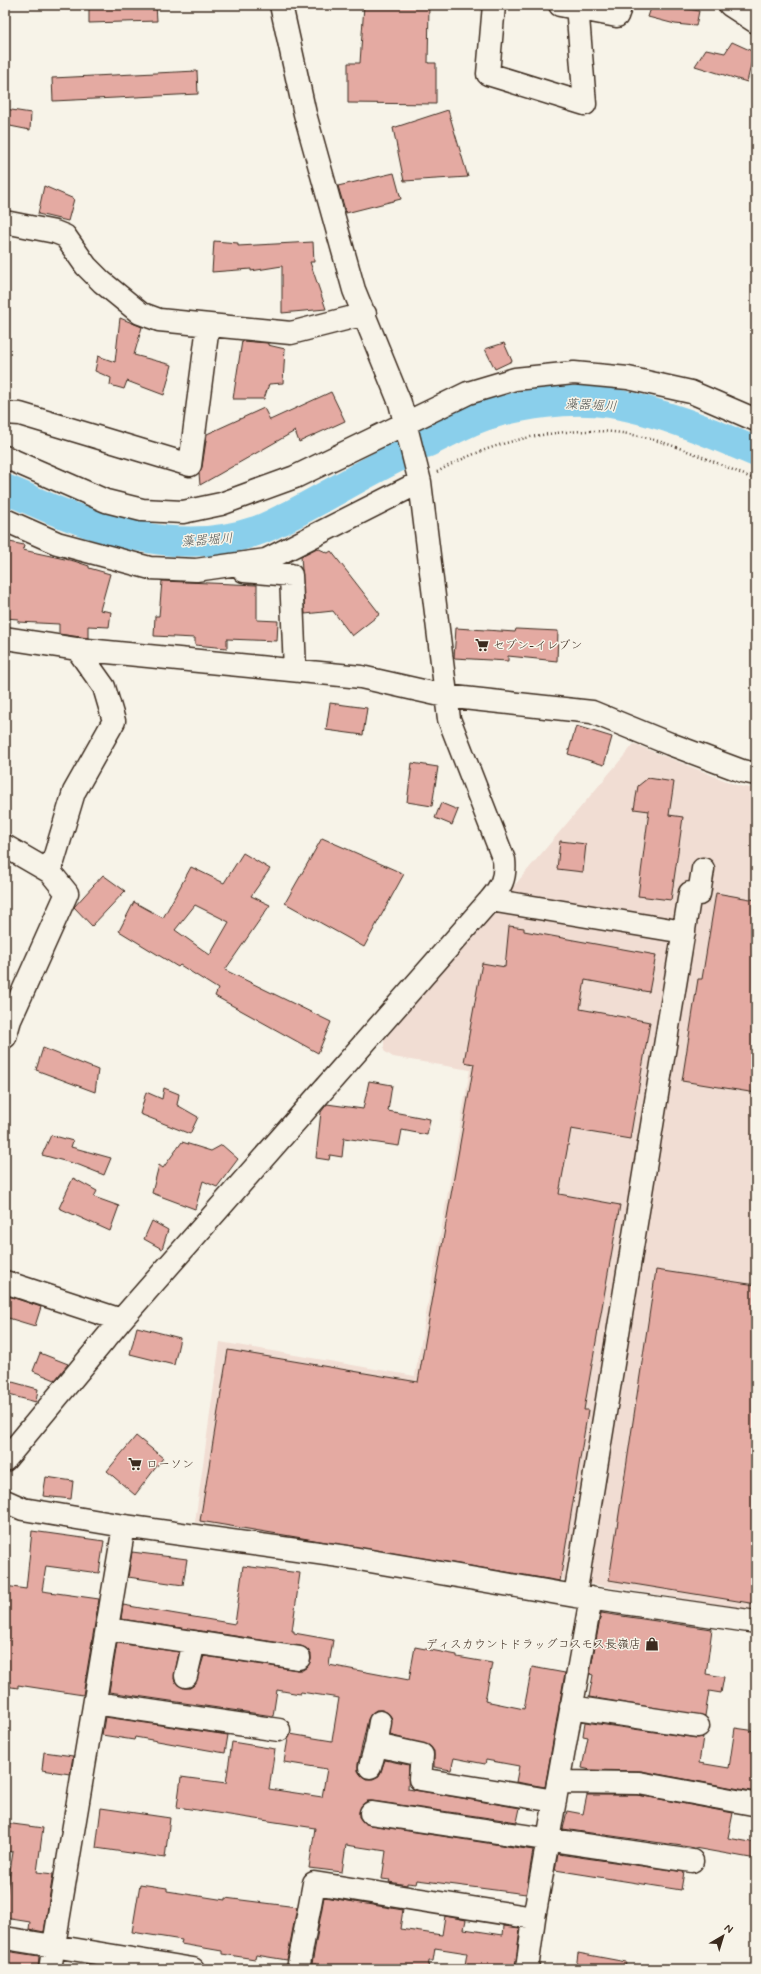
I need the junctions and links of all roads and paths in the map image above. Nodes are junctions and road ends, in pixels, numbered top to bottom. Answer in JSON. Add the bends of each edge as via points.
{"nodes":[{"id":1,"x":281,"y":5,"type":"edge"},
{"id":2,"x":494,"y":5,"type":"edge"},
{"id":3,"x":621,"y":5,"type":"edge"},
{"id":4,"x":730,"y":5,"type":"edge"},
{"id":5,"x":571,"y":6,"type":"edge"},
{"id":6,"x":756,"y":22,"type":"edge"},
{"id":7,"x":5,"y":222,"type":"edge"},
{"id":8,"x":365,"y":314,"type":"junction"},
{"id":9,"x":208,"y":326,"type":"junction"},
{"id":10,"x":5,"y":413,"type":"edge"},
{"id":11,"x":756,"y":420,"type":"edge"},
{"id":12,"x":406,"y":422,"type":"junction"},
{"id":13,"x":5,"y":457,"type":"edge"},
{"id":14,"x":756,"y":480,"type":"edge"},
{"id":15,"x":420,"y":482,"type":"junction"},
{"id":16,"x":5,"y":520,"type":"edge"},
{"id":17,"x":213,"y":568,"type":"junction"},
{"id":18,"x":5,"y":638,"type":"edge"},
{"id":19,"x":77,"y":649,"type":"junction"},
{"id":20,"x":295,"y":670,"type":"junction"},
{"id":21,"x":445,"y":696,"type":"junction"},
{"id":22,"x":756,"y":774,"type":"edge"},
{"id":23,"x":5,"y":846,"type":"edge"},
{"id":24,"x":703,"y":869,"type":"dead end"},
{"id":25,"x":50,"y":872,"type":"junction"},
{"id":26,"x":490,"y":900,"type":"junction"},
{"id":27,"x":684,"y":932,"type":"junction"},
{"id":28,"x":7,"y":1025,"type":"edge"},
{"id":29,"x":5,"y":1282,"type":"edge"},
{"id":30,"x":121,"y":1320,"type":"junction"},
{"id":31,"x":5,"y":1460,"type":"edge"},
{"id":32,"x":5,"y":1501,"type":"edge"},
{"id":33,"x":124,"y":1526,"type":"junction"},
{"id":34,"x":583,"y":1597,"type":"junction"},
{"id":35,"x":756,"y":1622,"type":"edge"},
{"id":36,"x":107,"y":1629,"type":"junction"},
{"id":37,"x":194,"y":1642,"type":"junction"},
{"id":38,"x":299,"y":1658,"type":"dead end"},
{"id":39,"x":186,"y":1676,"type":"dead end"},
{"id":40,"x":95,"y":1703,"type":"junction"},
{"id":41,"x":571,"y":1707,"type":"junction"},
{"id":42,"x":380,"y":1722,"type":"dead end"},
{"id":43,"x":698,"y":1726,"type":"dead end"},
{"id":44,"x":279,"y":1730,"type":"dead end"},
{"id":45,"x":376,"y":1745,"type":"junction"},
{"id":46,"x":370,"y":1768,"type":"dead end"},
{"id":47,"x":556,"y":1791,"type":"junction"},
{"id":48,"x":753,"y":1804,"type":"dead end"},
{"id":49,"x":371,"y":1813,"type":"dead end"},
{"id":50,"x":548,"y":1840,"type":"junction"},
{"id":51,"x":692,"y":1861,"type":"dead end"},
{"id":52,"x":534,"y":1918,"type":"junction"},
{"id":53,"x":5,"y":1938,"type":"edge"},
{"id":54,"x":54,"y":1946,"type":"junction"},
{"id":55,"x":50,"y":1969,"type":"edge"},
{"id":56,"x":192,"y":1969,"type":"edge"},
{"id":57,"x":298,"y":1969,"type":"edge"},
{"id":58,"x":528,"y":1969,"type":"edge"}],
"edges":[{"from":1,"to":8,"type":"street","via":[[304,114],[354,290]]},
{"from":2,"to":5,"type":"street","via":[[488,74],[585,104]]},
{"from":3,"to":5,"type":"street","via":[[617,16]]},
{"from":4,"to":6,"type":"street"},
{"from":7,"to":9,"type":"street","via":[[65,236],[86,266],[140,313],[159,320]]},
{"from":8,"to":9,"type":"street","via":[[291,333]]},
{"from":8,"to":12,"type":"street"},
{"from":9,"to":10,"type":"street","via":[[190,465],[20,414]]},
{"from":11,"to":12,"type":"street","via":[[690,392],[628,378],[574,373],[515,379],[501,383],[468,393]]},
{"from":12,"to":13,"type":"street","via":[[295,477],[221,504],[182,512],[142,510],[106,501]]},
{"from":12,"to":15,"type":"street"},
{"from":14,"to":15,"type":"path","via":[[710,460],[655,441],[613,432],[573,431],[536,436],[497,446],[452,463]]},
{"from":15,"to":17,"type":"street","via":[[266,560]]},
{"from":15,"to":21,"type":"street"},
{"from":16,"to":17,"type":"street","via":[[57,543],[150,568]]},
{"from":17,"to":20,"type":"street","via":[[291,575]]},
{"from":18,"to":19,"type":"street"},
{"from":19,"to":20,"type":"street"},
{"from":19,"to":25,"type":"street","via":[[104,687],[114,721],[74,792]]},
{"from":20,"to":21,"type":"street","via":[[361,677]]},
{"from":21,"to":22,"type":"street","via":[[592,712],[670,744]]},
{"from":21,"to":26,"type":"street","via":[[449,719],[504,860],[503,882]]},
{"from":23,"to":25,"type":"street"},
{"from":24,"to":27,"type":"street","via":[[699,894],[690,893]]},
{"from":25,"to":28,"type":"street","via":[[67,893]]},
{"from":26,"to":27,"type":"street"},
{"from":26,"to":30,"type":"street"},
{"from":27,"to":34,"type":"street"},
{"from":29,"to":30,"type":"street"},
{"from":30,"to":31,"type":"street"},
{"from":32,"to":33,"type":"street","via":[[22,1509]]},
{"from":33,"to":34,"type":"street","via":[[347,1557]]},
{"from":33,"to":36,"type":"street"},
{"from":34,"to":35,"type":"street"},
{"from":34,"to":41,"type":"street"},
{"from":36,"to":37,"type":"street"},
{"from":36,"to":40,"type":"street"},
{"from":37,"to":38,"type":"street"},
{"from":37,"to":39,"type":"street"},
{"from":40,"to":44,"type":"street"},
{"from":40,"to":54,"type":"street"},
{"from":41,"to":43,"type":"street"},
{"from":41,"to":47,"type":"street"},
{"from":42,"to":45,"type":"street"},
{"from":45,"to":46,"type":"street"},
{"from":45,"to":47,"type":"street","via":[[422,1755],[420,1779]]},
{"from":47,"to":48,"type":"street","via":[[639,1783]]},
{"from":47,"to":50,"type":"street"},
{"from":49,"to":50,"type":"street"},
{"from":50,"to":51,"type":"street"},
{"from":50,"to":52,"type":"street"},
{"from":52,"to":57,"type":"street","via":[[314,1883]]},
{"from":52,"to":58,"type":"street"},
{"from":53,"to":54,"type":"street"},
{"from":54,"to":55,"type":"street"},
{"from":54,"to":56,"type":"street"}]}
